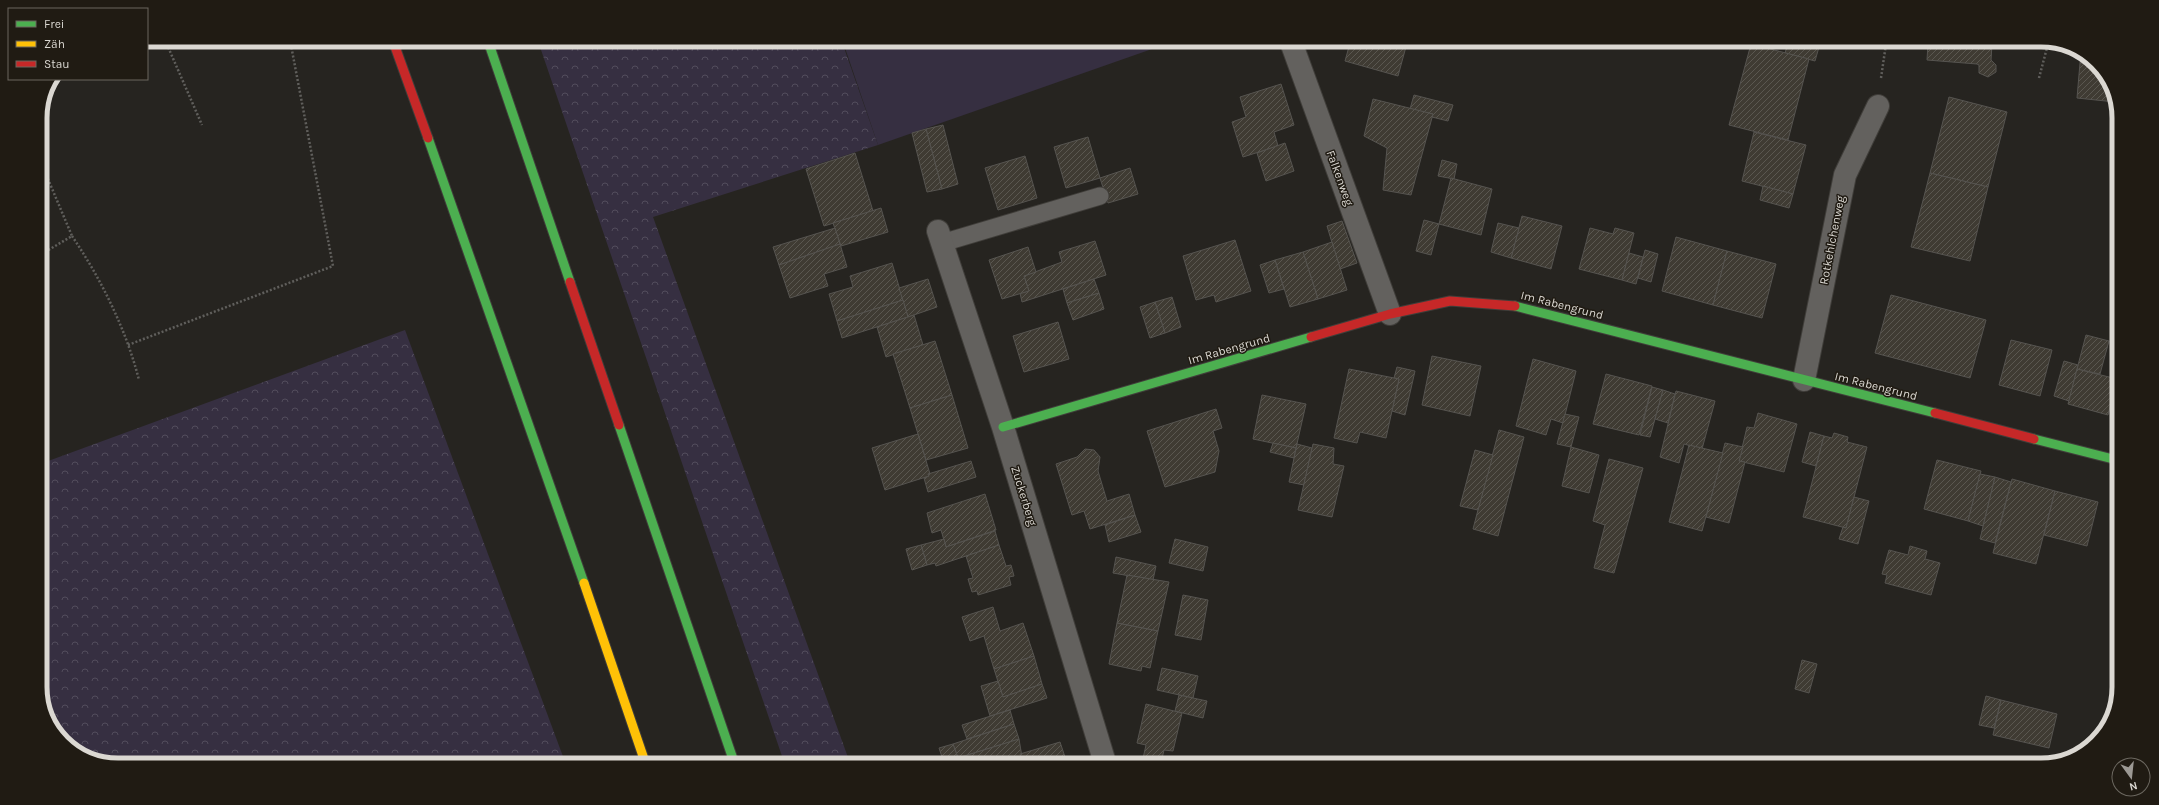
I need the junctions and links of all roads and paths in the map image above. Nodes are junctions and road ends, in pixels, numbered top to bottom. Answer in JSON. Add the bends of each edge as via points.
{"nodes":[{"id":1,"x":168,"y":47,"type":"edge"},
{"id":2,"x":291,"y":47,"type":"edge"},
{"id":3,"x":395,"y":47,"type":"edge"},
{"id":4,"x":490,"y":47,"type":"edge"},
{"id":5,"x":1292,"y":47,"type":"edge"},
{"id":6,"x":1885,"y":47,"type":"edge"},
{"id":7,"x":2047,"y":48,"type":"edge"},
{"id":8,"x":2039,"y":78,"type":"dead end"},
{"id":9,"x":1878,"y":106,"type":"joint"},
{"id":10,"x":202,"y":125,"type":"dead end"},
{"id":11,"x":47,"y":177,"type":"edge"},
{"id":12,"x":1100,"y":196,"type":"dead end"},
{"id":13,"x":72,"y":236,"type":"junction"},
{"id":14,"x":940,"y":237,"type":"joint"},
{"id":15,"x":47,"y":251,"type":"edge"},
{"id":16,"x":1390,"y":314,"type":"junction"},
{"id":17,"x":128,"y":345,"type":"junction"},
{"id":18,"x":139,"y":380,"type":"dead end"},
{"id":19,"x":1804,"y":380,"type":"junction"},
{"id":20,"x":1003,"y":427,"type":"junction"},
{"id":21,"x":2112,"y":459,"type":"edge"},
{"id":22,"x":644,"y":758,"type":"edge"},
{"id":23,"x":733,"y":758,"type":"edge"},
{"id":24,"x":1103,"y":758,"type":"edge"}],
"edges":[{"from":1,"to":10,"type":"path"},
{"from":2,"to":17,"type":"path","via":[[333,266]]},
{"from":3,"to":22,"type":"main road","via":[[537,445]]},
{"from":4,"to":23,"type":"main road"},
{"from":5,"to":16,"type":"street","name":"Falkenweg"},
{"from":6,"to":9,"type":"path"},
{"from":7,"to":8,"type":"path"},
{"from":9,"to":19,"type":"street","name":"Rotkehlchenweg","via":[[1845,175]]},
{"from":11,"to":13,"type":"path"},
{"from":12,"to":14,"type":"lane"},
{"from":13,"to":15,"type":"path"},
{"from":13,"to":17,"type":"path","via":[[95,271]]},
{"from":14,"to":20,"type":"street","name":"Zuckerberg"},
{"from":16,"to":19,"type":"main road","name":"Im Rabengrund","via":[[1450,301],[1519,306]]},
{"from":16,"to":20,"type":"main road","name":"Im Rabengrund"},
{"from":17,"to":18,"type":"path"},
{"from":19,"to":21,"type":"main road","name":"Im Rabengrund"},
{"from":20,"to":24,"type":"street","name":"Zuckerberg"}]}
